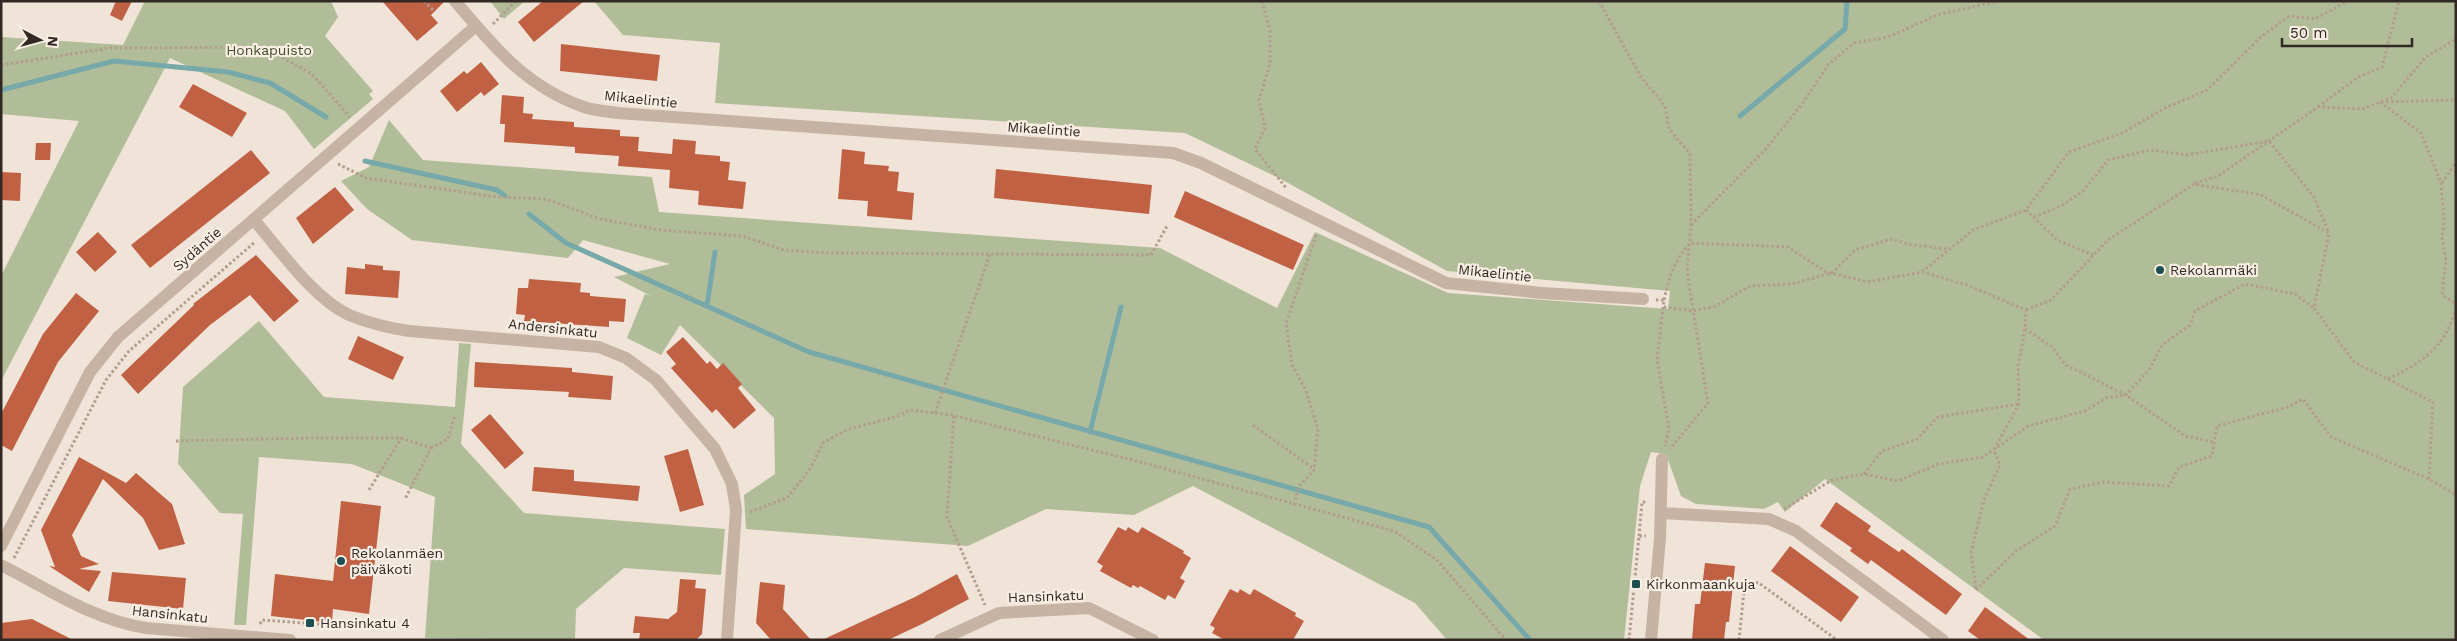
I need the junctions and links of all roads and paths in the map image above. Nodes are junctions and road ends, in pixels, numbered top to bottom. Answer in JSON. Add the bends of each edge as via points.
{"nodes":[{"id":1,"x":424,"y":1,"type":"edge"},
{"id":2,"x":455,"y":1,"type":"edge"},
{"id":3,"x":516,"y":1,"type":"edge"},
{"id":4,"x":1262,"y":1,"type":"edge"},
{"id":5,"x":1599,"y":1,"type":"edge"},
{"id":6,"x":1998,"y":1,"type":"edge"},
{"id":7,"x":2348,"y":1,"type":"edge"},
{"id":8,"x":2399,"y":1,"type":"edge"},
{"id":9,"x":434,"y":12,"type":"dead end"},
{"id":10,"x":476,"y":26,"type":"junction"},
{"id":11,"x":491,"y":27,"type":"dead end"},
{"id":12,"x":2456,"y":39,"type":"edge"},
{"id":13,"x":1,"y":66,"type":"edge"},
{"id":14,"x":2456,"y":100,"type":"edge"},
{"id":15,"x":2380,"y":102,"type":"junction"},
{"id":16,"x":2318,"y":107,"type":"junction"},
{"id":17,"x":359,"y":126,"type":"junction"},
{"id":18,"x":2270,"y":140,"type":"junction"},
{"id":19,"x":324,"y":158,"type":"junction"},
{"id":20,"x":2456,"y":162,"type":"edge"},
{"id":21,"x":2441,"y":183,"type":"junction"},
{"id":22,"x":2194,"y":184,"type":"junction"},
{"id":23,"x":1290,"y":192,"type":"dead end"},
{"id":24,"x":2026,"y":210,"type":"junction"},
{"id":25,"x":2034,"y":217,"type":"junction"},
{"id":26,"x":254,"y":220,"type":"junction"},
{"id":27,"x":1320,"y":223,"type":"junction"},
{"id":28,"x":1691,"y":225,"type":"junction"},
{"id":29,"x":1167,"y":226,"type":"dead end"},
{"id":30,"x":266,"y":233,"type":"junction"},
{"id":31,"x":2329,"y":233,"type":"junction"},
{"id":32,"x":256,"y":242,"type":"junction"},
{"id":33,"x":1690,"y":243,"type":"junction"},
{"id":34,"x":261,"y":248,"type":"dead end"},
{"id":35,"x":1950,"y":249,"type":"junction"},
{"id":36,"x":990,"y":254,"type":"junction"},
{"id":37,"x":2093,"y":255,"type":"junction"},
{"id":38,"x":1922,"y":272,"type":"junction"},
{"id":39,"x":1832,"y":273,"type":"junction"},
{"id":40,"x":1643,"y":299,"type":"joint"},
{"id":41,"x":1664,"y":300,"type":"junction"},
{"id":42,"x":2456,"y":305,"type":"edge"},
{"id":43,"x":1664,"y":307,"type":"junction"},
{"id":44,"x":2314,"y":308,"type":"junction"},
{"id":45,"x":2026,"y":310,"type":"junction"},
{"id":46,"x":1693,"y":311,"type":"junction"},
{"id":47,"x":2025,"y":329,"type":"junction"},
{"id":48,"x":2388,"y":379,"type":"junction"},
{"id":49,"x":2126,"y":395,"type":"junction"},
{"id":50,"x":2019,"y":404,"type":"junction"},
{"id":51,"x":935,"y":413,"type":"junction"},
{"id":52,"x":455,"y":414,"type":"dead end"},
{"id":53,"x":954,"y":416,"type":"junction"},
{"id":54,"x":1253,"y":425,"type":"dead end"},
{"id":55,"x":401,"y":438,"type":"junction"},
{"id":56,"x":176,"y":441,"type":"dead end"},
{"id":57,"x":2214,"y":442,"type":"junction"},
{"id":58,"x":431,"y":448,"type":"junction"},
{"id":59,"x":1994,"y":450,"type":"junction"},
{"id":60,"x":1662,"y":459,"type":"junction"},
{"id":61,"x":1314,"y":470,"type":"junction"},
{"id":62,"x":1864,"y":474,"type":"junction"},
{"id":63,"x":2429,"y":479,"type":"junction"},
{"id":64,"x":369,"y":490,"type":"dead end"},
{"id":65,"x":2456,"y":495,"type":"edge"},
{"id":66,"x":405,"y":499,"type":"dead end"},
{"id":67,"x":1294,"y":505,"type":"junction"},
{"id":68,"x":736,"y":510,"type":"junction"},
{"id":69,"x":1661,"y":512,"type":"junction"},
{"id":70,"x":1769,"y":519,"type":"junction"},
{"id":71,"x":21,"y":543,"type":"dead end"},
{"id":72,"x":1,"y":546,"type":"edge"},
{"id":73,"x":1,"y":565,"type":"edge"},
{"id":74,"x":990,"y":617,"type":"junction"},
{"id":75,"x":376,"y":628,"type":"dead end"},
{"id":76,"x":259,"y":637,"type":"junction"},
{"id":77,"x":290,"y":640,"type":"edge"},
{"id":78,"x":727,"y":640,"type":"edge"},
{"id":79,"x":940,"y":640,"type":"edge"},
{"id":80,"x":1153,"y":640,"type":"edge"},
{"id":81,"x":1506,"y":640,"type":"edge"},
{"id":82,"x":1651,"y":640,"type":"edge"},
{"id":83,"x":1739,"y":640,"type":"edge"},
{"id":84,"x":1837,"y":640,"type":"edge"},
{"id":85,"x":1943,"y":640,"type":"edge"}],
"edges":[{"from":1,"to":9,"type":"path"},
{"from":2,"to":10,"type":"street","name":"Mikaelintie"},
{"from":3,"to":11,"type":"path"},
{"from":4,"to":23,"type":"path","via":[[1270,30],[1270,62],[1259,100],[1265,128],[1255,149]]},
{"from":5,"to":28,"type":"path","via":[[1641,77],[1665,106],[1669,129],[1690,154]]},
{"from":6,"to":28,"type":"path","via":[[1938,15],[1888,36],[1854,43],[1828,65],[1800,107],[1764,151]]},
{"from":7,"to":24,"type":"path","via":[[2315,19],[2289,16],[2261,37],[2207,90],[2165,108],[2122,133],[2069,152]]},
{"from":8,"to":16,"type":"path","via":[[2382,67],[2358,77]]},
{"from":10,"to":17,"type":"street","name":"Sydäntie"},
{"from":10,"to":27,"type":"street","name":"Mikaelintie","via":[[517,69],[546,91],[585,108],[627,114],[1173,153],[1201,163]]},
{"from":12,"to":15,"type":"path","via":[[2426,57],[2391,98]]},
{"from":13,"to":17,"type":"path","via":[[110,48],[263,46],[311,73]]},
{"from":14,"to":15,"type":"path"},
{"from":15,"to":16,"type":"path","via":[[2362,109]]},
{"from":15,"to":21,"type":"path","via":[[2421,133]]},
{"from":16,"to":18,"type":"path"},
{"from":17,"to":19,"type":"street","name":"Sydäntie"},
{"from":18,"to":22,"type":"path","via":[[2218,176]]},
{"from":18,"to":25,"type":"path","via":[[2186,154],[2150,150],[2108,160],[2083,191],[2061,206]]},
{"from":18,"to":31,"type":"path","via":[[2314,197]]},
{"from":19,"to":26,"type":"street","name":"Sydäntie"},
{"from":19,"to":36,"type":"path","via":[[366,178],[497,197],[546,199],[600,220],[661,230],[742,236],[784,250]]},
{"from":20,"to":21,"type":"path"},
{"from":21,"to":42,"type":"path","via":[[2442,238],[2446,260],[2442,295]]},
{"from":22,"to":31,"type":"path","via":[[2261,195]]},
{"from":22,"to":37,"type":"path","via":[[2108,240]]},
{"from":24,"to":25,"type":"path"},
{"from":24,"to":35,"type":"path","via":[[1973,230]]},
{"from":25,"to":37,"type":"path","via":[[2057,240]]},
{"from":26,"to":30,"type":"street","name":"Andersinkatu"},
{"from":26,"to":72,"type":"street","name":"Sydäntie","via":[[112,344],[90,372]]},
{"from":27,"to":40,"type":"street","name":"Mikaelintie","via":[[1446,283]]},
{"from":27,"to":61,"type":"path","via":[[1286,324],[1292,364],[1306,391],[1318,429]]},
{"from":28,"to":33,"type":"path"},
{"from":29,"to":36,"type":"path","via":[[1151,255]]},
{"from":30,"to":32,"type":"path"},
{"from":30,"to":68,"type":"street","name":"Andersinkatu","via":[[327,300],[348,314],[380,326],[599,346],[626,358],[656,380],[715,449],[732,484]]},
{"from":31,"to":44,"type":"path"},
{"from":32,"to":34,"type":"path"},
{"from":32,"to":71,"type":"path","via":[[130,351],[106,380]]},
{"from":33,"to":39,"type":"path","via":[[1788,247]]},
{"from":33,"to":41,"type":"path","via":[[1678,256],[1671,271]]},
{"from":33,"to":46,"type":"path","via":[[1687,272]]},
{"from":35,"to":38,"type":"path"},
{"from":35,"to":39,"type":"path","via":[[1912,246],[1891,239],[1855,250]]},
{"from":36,"to":51,"type":"path"},
{"from":37,"to":45,"type":"path","via":[[2051,300]]},
{"from":38,"to":39,"type":"path","via":[[1868,282]]},
{"from":38,"to":45,"type":"path","via":[[1967,285]]},
{"from":39,"to":46,"type":"path","via":[[1792,284],[1750,286],[1716,306]]},
{"from":40,"to":41,"type":"path"},
{"from":41,"to":43,"type":"path"},
{"from":42,"to":48,"type":"path","via":[[2442,343],[2412,367]]},
{"from":43,"to":46,"type":"path"},
{"from":43,"to":60,"type":"path","via":[[1657,359],[1669,429]]},
{"from":44,"to":48,"type":"path","via":[[2354,362]]},
{"from":44,"to":49,"type":"path","via":[[2295,294],[2245,284],[2195,311],[2190,325],[2162,344],[2149,370]]},
{"from":45,"to":47,"type":"path"},
{"from":46,"to":60,"type":"path","via":[[1708,403]]},
{"from":47,"to":49,"type":"path","via":[[2051,346],[2066,366]]},
{"from":47,"to":50,"type":"path","via":[[2018,366]]},
{"from":48,"to":63,"type":"path","via":[[2433,402]]},
{"from":49,"to":57,"type":"path","via":[[2185,436]]},
{"from":49,"to":59,"type":"path","via":[[2106,398],[2086,411],[2028,426]]},
{"from":50,"to":59,"type":"path"},
{"from":50,"to":62,"type":"path","via":[[1938,417],[1917,439],[1882,451]]},
{"from":51,"to":53,"type":"path"},
{"from":51,"to":68,"type":"path","via":[[910,410],[846,430],[823,443],[810,469],[787,498],[752,512]]},
{"from":52,"to":58,"type":"path","via":[[448,439]]},
{"from":53,"to":67,"type":"path","via":[[1140,462]]},
{"from":53,"to":74,"type":"path","via":[[947,517]]},
{"from":54,"to":61,"type":"path"},
{"from":55,"to":56,"type":"path"},
{"from":55,"to":58,"type":"path"},
{"from":55,"to":64,"type":"path"},
{"from":57,"to":59,"type":"path","via":[[2212,456],[2179,467],[2169,486],[2103,482],[2070,489],[2055,526],[2016,552],[1976,590],[1971,552],[1984,500],[2000,465]]},
{"from":57,"to":63,"type":"path","via":[[2217,426],[2303,400],[2331,436]]},
{"from":58,"to":66,"type":"path"},
{"from":59,"to":62,"type":"path","via":[[1983,457],[1938,464],[1898,481]]},
{"from":60,"to":69,"type":"street"},
{"from":61,"to":67,"type":"path","via":[[1299,486]]},
{"from":62,"to":70,"type":"path","via":[[1832,480]]},
{"from":63,"to":65,"type":"path"},
{"from":67,"to":81,"type":"path","via":[[1394,531],[1437,560]]},
{"from":68,"to":78,"type":"street","name":"Andersinkatu"},
{"from":69,"to":70,"type":"street"},
{"from":69,"to":82,"type":"street"},
{"from":70,"to":85,"type":"street","via":[[1796,531]]},
{"from":73,"to":76,"type":"street","name":"Hansinkatu","via":[[99,616],[123,624]]},
{"from":74,"to":79,"type":"street","name":"Hansinkatu"},
{"from":74,"to":80,"type":"street","name":"Hansinkatu","via":[[999,613],[1088,608]]},
{"from":75,"to":76,"type":"path","via":[[262,620]]},
{"from":76,"to":77,"type":"street","name":"Hansinkatu"},
{"from":83,"to":84,"type":"path","via":[[1745,581],[1759,583]]}]}
